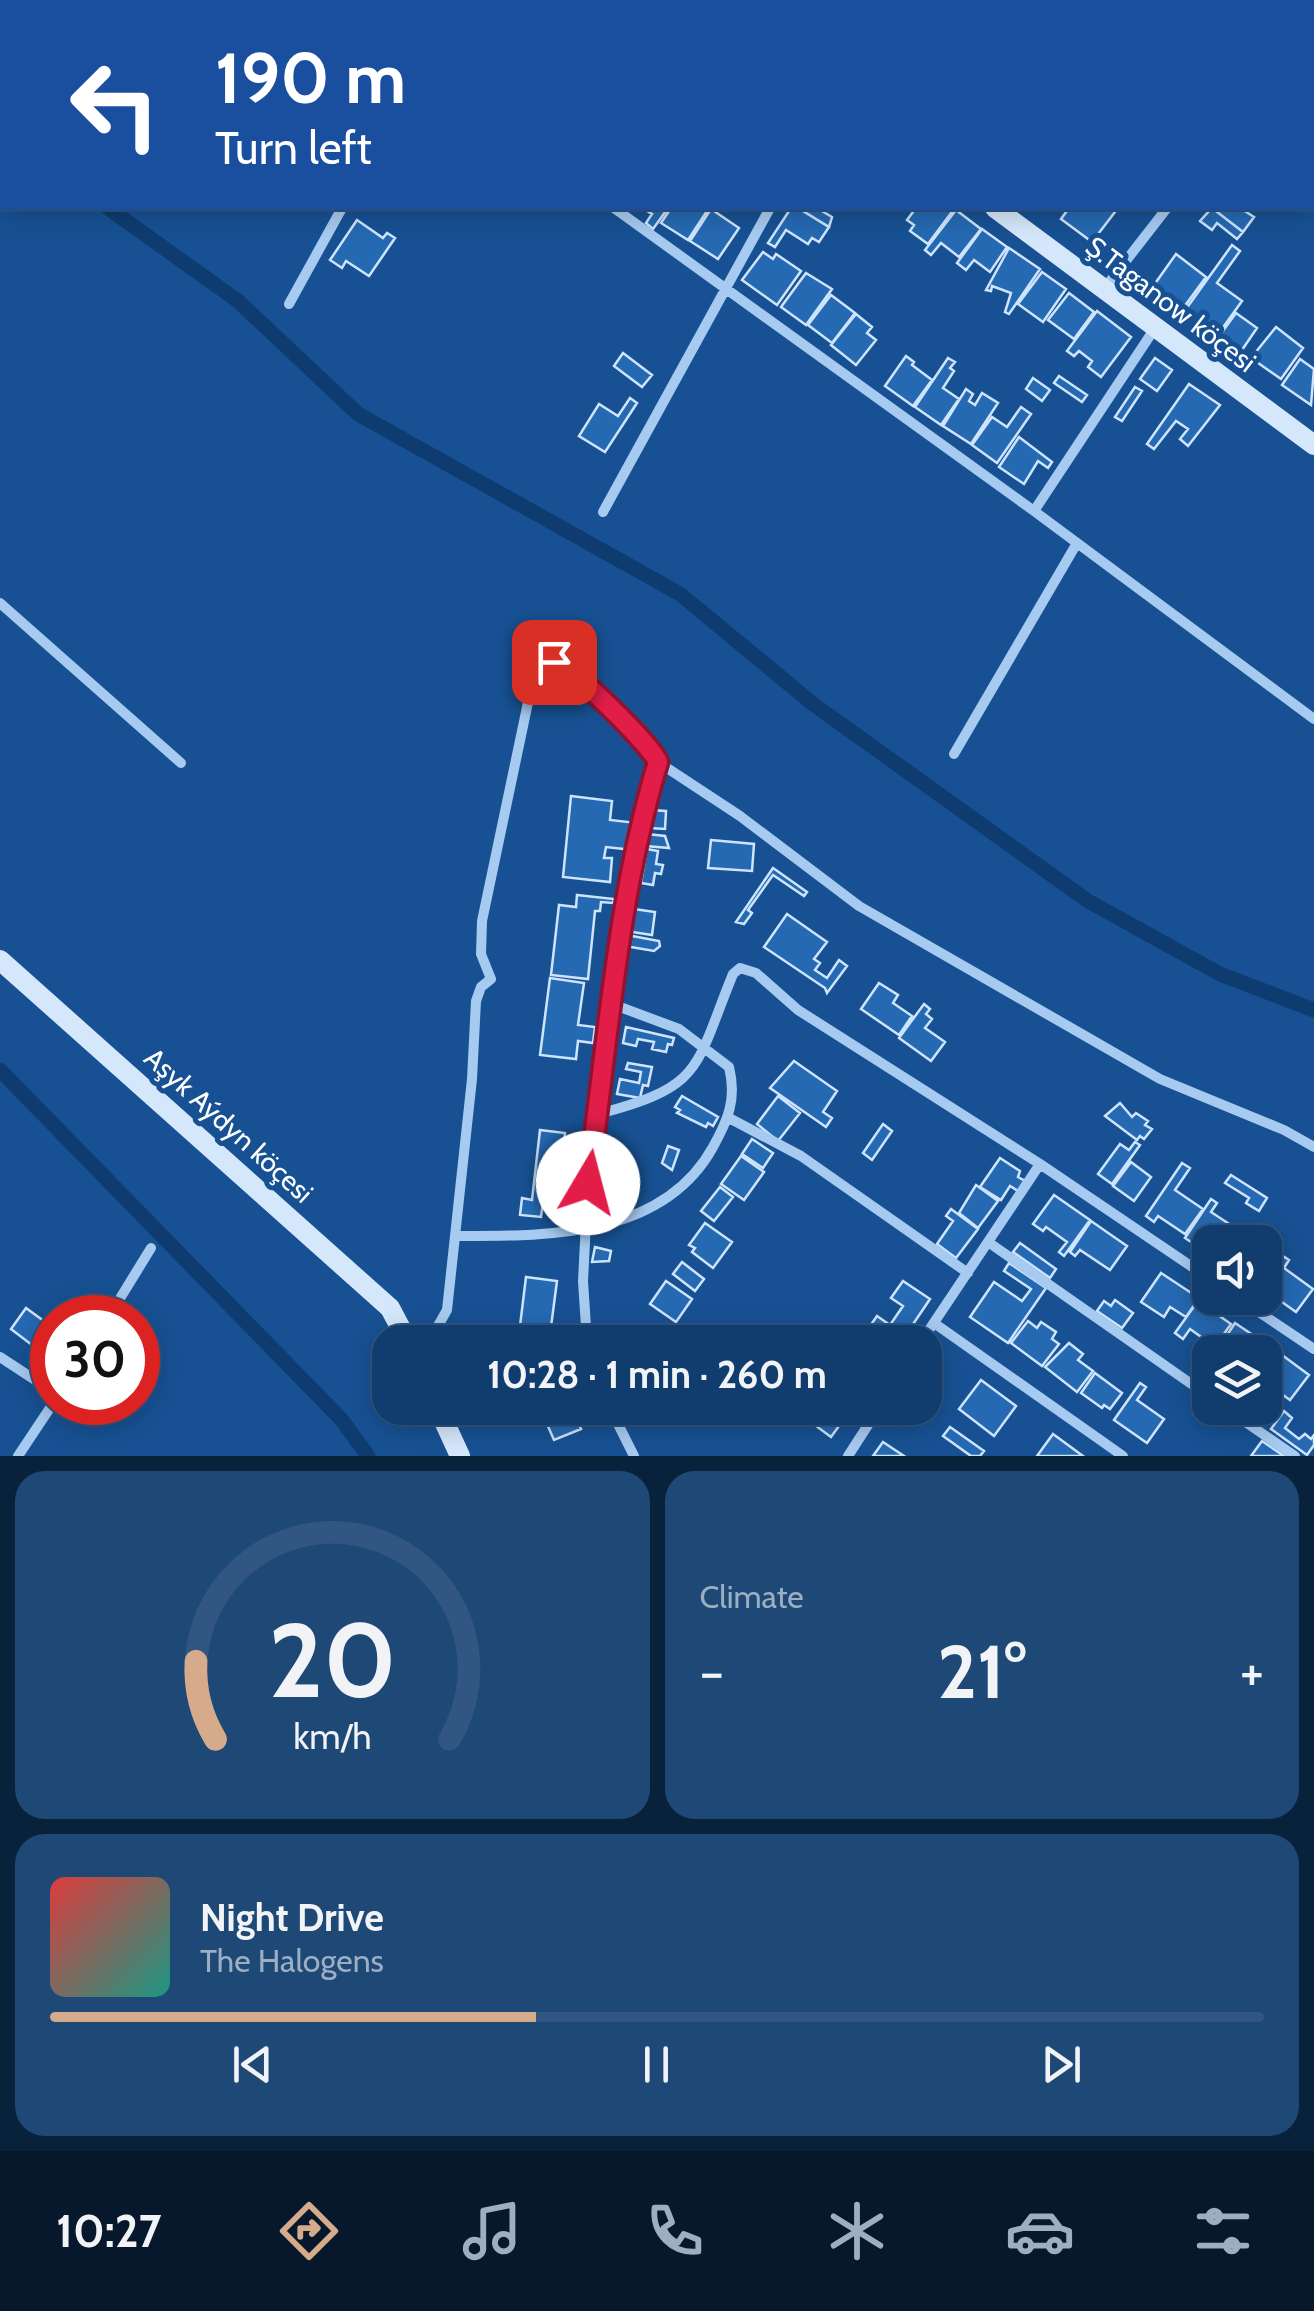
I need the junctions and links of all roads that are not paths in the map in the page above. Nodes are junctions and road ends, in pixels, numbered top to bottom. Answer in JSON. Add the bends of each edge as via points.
{"nodes":[{"id":1,"x":341,"y":210,"type":"edge"},
{"id":2,"x":617,"y":210,"type":"edge"},
{"id":3,"x":769,"y":210,"type":"edge"},
{"id":4,"x":998,"y":210,"type":"edge"},
{"id":5,"x":1165,"y":210,"type":"edge"},
{"id":6,"x":1104,"y":288,"type":"junction"},
{"id":7,"x":725,"y":289,"type":"junction"},
{"id":8,"x":289,"y":304,"type":"dead end"},
{"id":9,"x":1154,"y":328,"type":"junction"},
{"id":10,"x":1314,"y":445,"type":"edge"},
{"id":11,"x":1034,"y":510,"type":"junction"},
{"id":12,"x":603,"y":512,"type":"dead end"},
{"id":13,"x":1077,"y":543,"type":"junction"},
{"id":14,"x":0,"y":602,"type":"edge"},
{"id":15,"x":1314,"y":718,"type":"edge"},
{"id":16,"x":954,"y":754,"type":"dead end"},
{"id":17,"x":658,"y":762,"type":"junction"},
{"id":18,"x":181,"y":763,"type":"dead end"},
{"id":19,"x":0,"y":960,"type":"edge"},
{"id":20,"x":612,"y":1004,"type":"junction"},
{"id":21,"x":706,"y":1046,"type":"junction"},
{"id":22,"x":598,"y":1114,"type":"junction"},
{"id":23,"x":729,"y":1118,"type":"junction"},
{"id":24,"x":1314,"y":1147,"type":"edge"},
{"id":25,"x":1040,"y":1164,"type":"junction"},
{"id":26,"x":584,"y":1231,"type":"junction"},
{"id":27,"x":457,"y":1236,"type":"junction"},
{"id":28,"x":988,"y":1242,"type":"junction"},
{"id":29,"x":151,"y":1248,"type":"dead end"},
{"id":30,"x":1192,"y":1267,"type":"edge"},
{"id":31,"x":968,"y":1273,"type":"junction"},
{"id":32,"x":122,"y":1295,"type":"edge"},
{"id":33,"x":1263,"y":1315,"type":"edge"},
{"id":34,"x":934,"y":1324,"type":"joint"},
{"id":35,"x":399,"y":1325,"type":"edge"},
{"id":36,"x":438,"y":1325,"type":"edge"},
{"id":37,"x":587,"y":1325,"type":"edge"},
{"id":38,"x":1314,"y":1349,"type":"edge"},
{"id":39,"x":0,"y":1357,"type":"edge"},
{"id":40,"x":30,"y":1377,"type":"edge"},
{"id":41,"x":1192,"y":1384,"type":"edge"},
{"id":42,"x":39,"y":1425,"type":"edge"},
{"id":43,"x":446,"y":1425,"type":"edge"},
{"id":44,"x":618,"y":1425,"type":"edge"},
{"id":45,"x":868,"y":1425,"type":"edge"},
{"id":46,"x":1250,"y":1425,"type":"edge"},
{"id":47,"x":18,"y":1456,"type":"edge"},
{"id":48,"x":460,"y":1456,"type":"edge"},
{"id":49,"x":634,"y":1456,"type":"edge"},
{"id":50,"x":848,"y":1456,"type":"edge"},
{"id":51,"x":1123,"y":1456,"type":"edge"},
{"id":52,"x":1295,"y":1456,"type":"edge"}],
"edges":[{"from":1,"to":8,"type":"street"},
{"from":2,"to":7,"type":"street"},
{"from":3,"to":7,"type":"street"},
{"from":4,"to":6,"type":"main road","name":"Ş.Taganow köçesi"},
{"from":5,"to":6,"type":"street"},
{"from":6,"to":9,"type":"main road","name":"Ş.Taganow köçesi"},
{"from":7,"to":11,"type":"street"},
{"from":7,"to":12,"type":"street"},
{"from":9,"to":10,"type":"main road","name":"Ş.Taganow köçesi"},
{"from":9,"to":11,"type":"street"},
{"from":11,"to":13,"type":"street"},
{"from":13,"to":15,"type":"street"},
{"from":13,"to":16,"type":"street"},
{"from":14,"to":18,"type":"street"},
{"from":17,"to":20,"type":"street","via":[[625,900]]},
{"from":17,"to":24,"type":"street","via":[[858,906],[986,982],[1160,1080]]},
{"from":17,"to":27,"type":"street","via":[[562,664],[542,668],[520,737],[482,922],[481,954],[491,980],[476,1001]]},
{"from":19,"to":35,"type":"main road","name":"Aşyk Aýdyn köçesi","via":[[390,1308]]},
{"from":20,"to":21,"type":"street","via":[[678,1028]]},
{"from":20,"to":22,"type":"street"},
{"from":21,"to":22,"type":"street","via":[[671,1090]]},
{"from":21,"to":23,"type":"street","via":[[730,1068]]},
{"from":21,"to":25,"type":"street","via":[[732,974],[748,969],[798,1010]]},
{"from":22,"to":26,"type":"street"},
{"from":23,"to":26,"type":"street","via":[[706,1161],[680,1186],[645,1210]]},
{"from":23,"to":31,"type":"street","via":[[801,1156]]},
{"from":25,"to":28,"type":"street"},
{"from":25,"to":30,"type":"street"},
{"from":26,"to":27,"type":"street"},
{"from":26,"to":37,"type":"street"},
{"from":27,"to":36,"type":"street"},
{"from":28,"to":31,"type":"street"},
{"from":28,"to":41,"type":"street"},
{"from":29,"to":32,"type":"street"},
{"from":31,"to":34,"type":"street"},
{"from":33,"to":38,"type":"street"},
{"from":34,"to":51,"type":"street"},
{"from":39,"to":40,"type":"street"},
{"from":42,"to":47,"type":"street"},
{"from":43,"to":48,"type":"main road"},
{"from":44,"to":49,"type":"street"},
{"from":45,"to":50,"type":"street"},
{"from":46,"to":52,"type":"street"}]}
